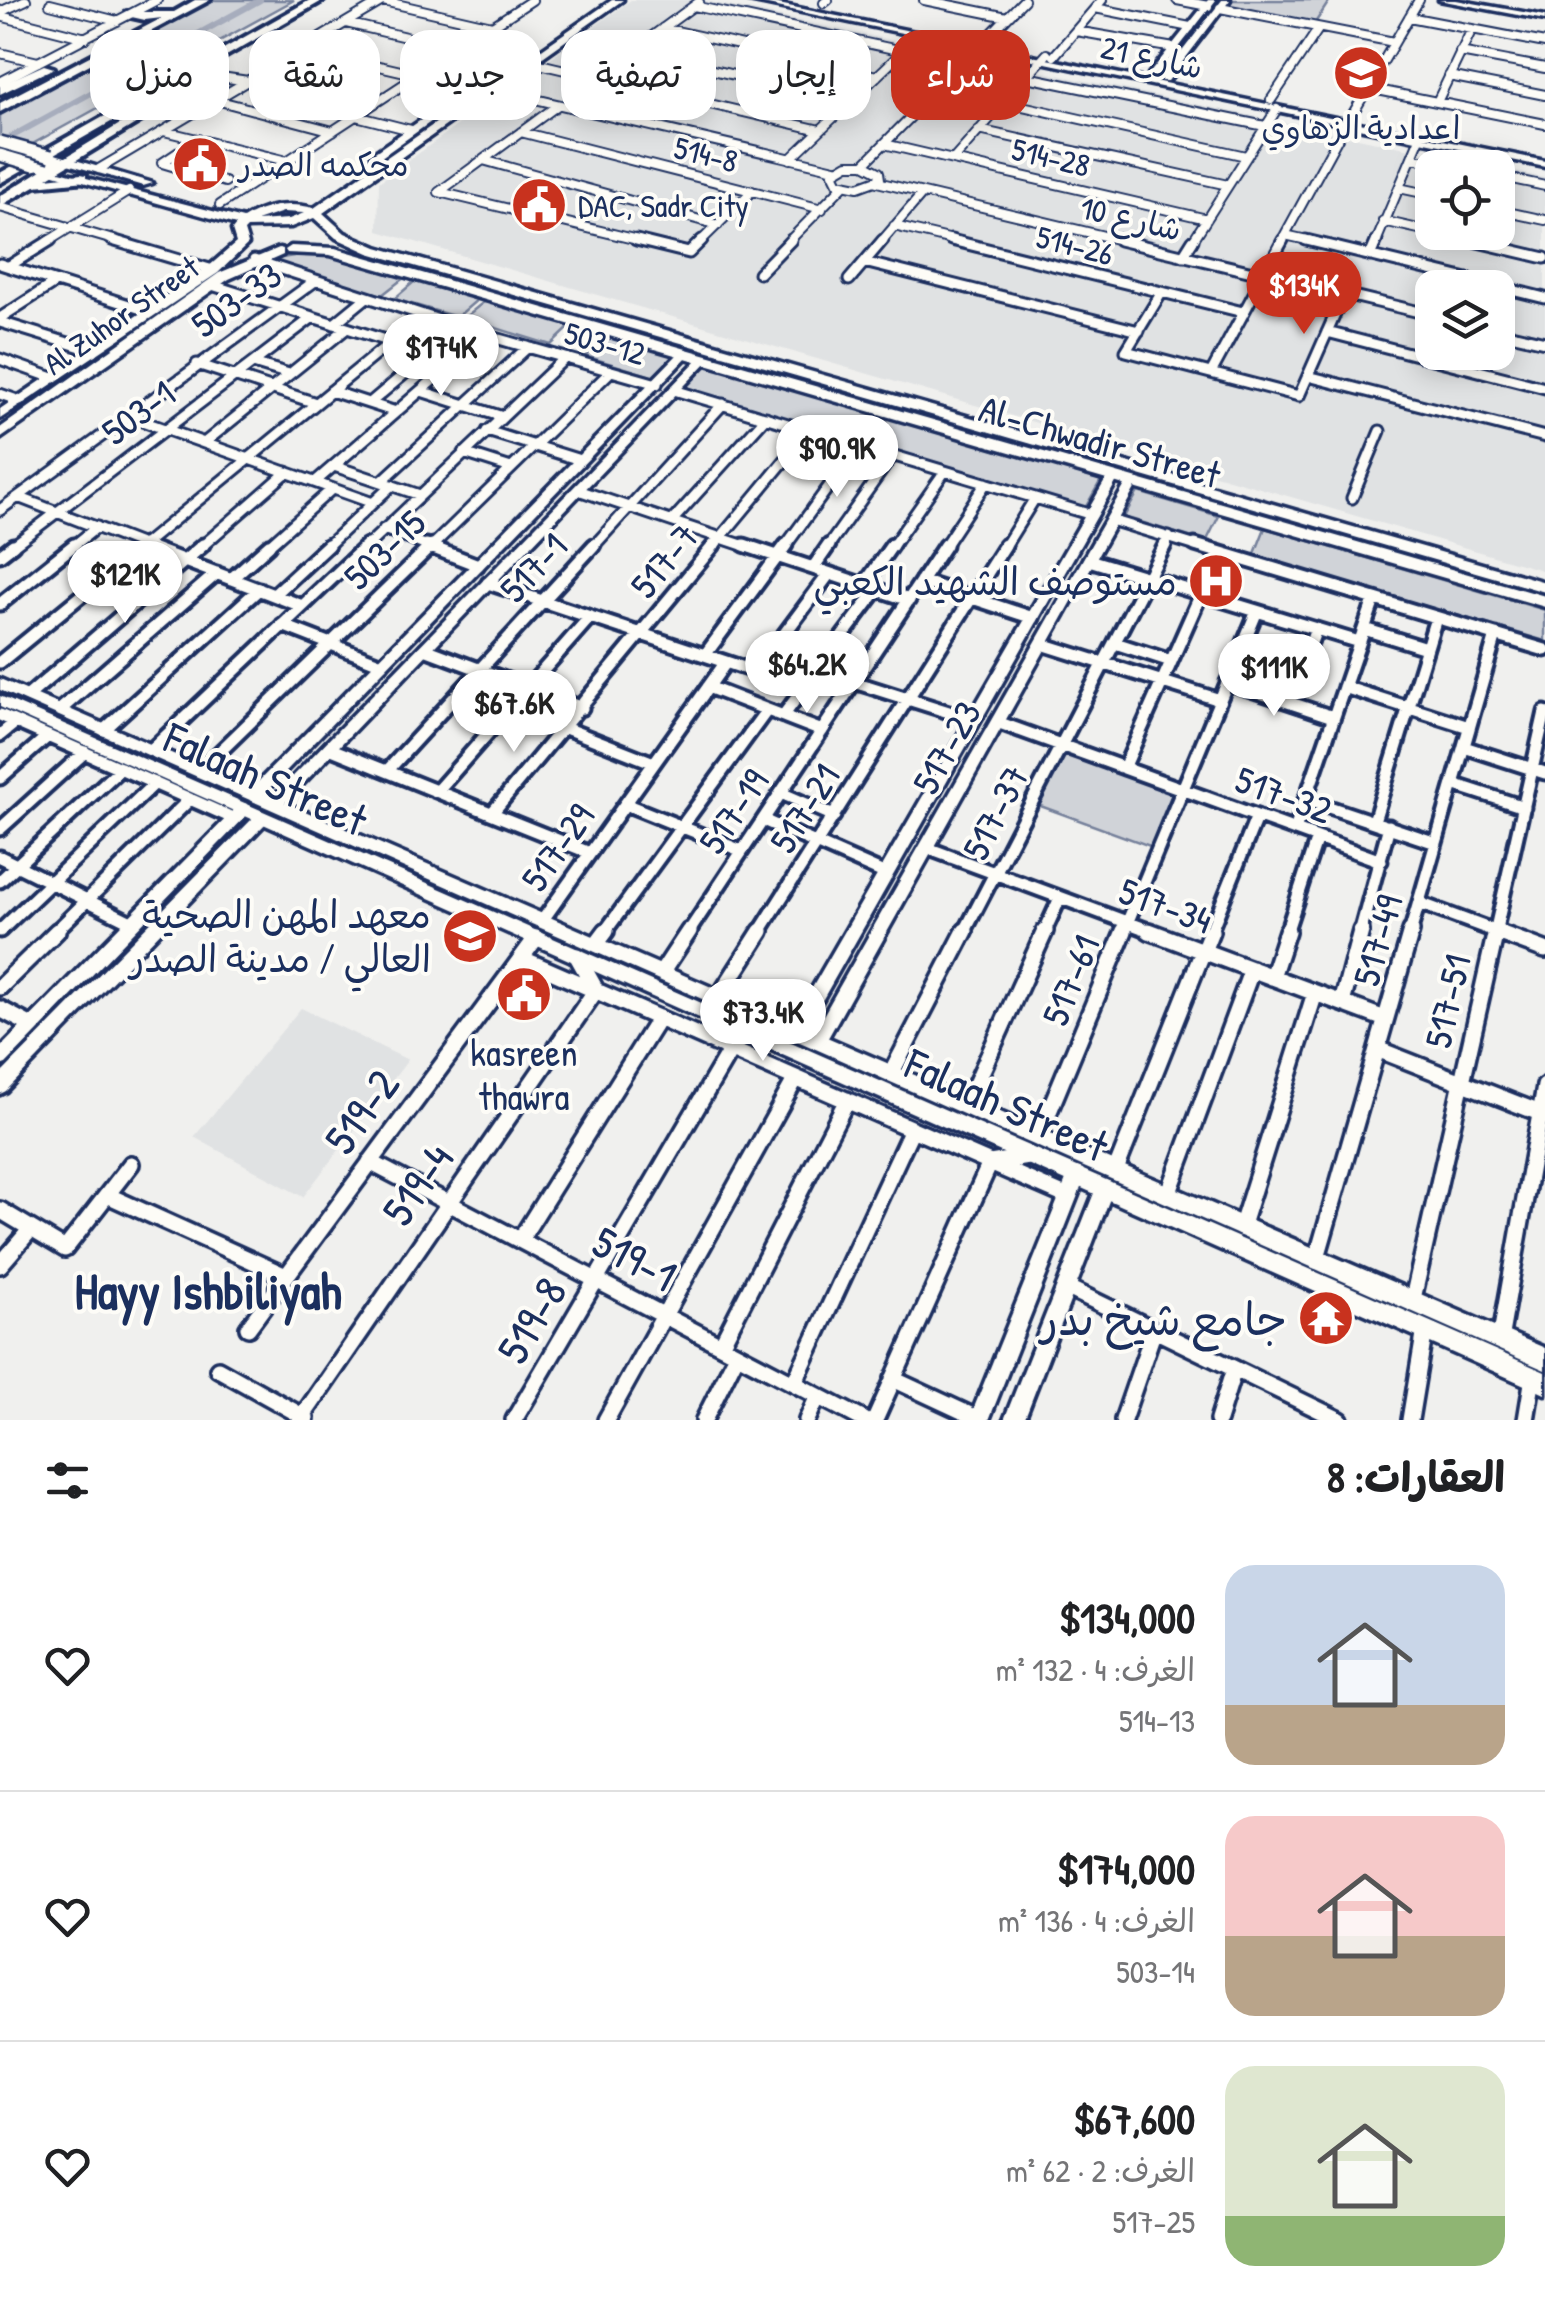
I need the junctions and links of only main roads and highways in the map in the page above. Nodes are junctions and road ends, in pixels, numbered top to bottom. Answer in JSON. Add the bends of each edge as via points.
{"nodes":[{"id":1,"x":202,"y":0,"type":"edge"},
{"id":2,"x":318,"y":0,"type":"edge"},
{"id":3,"x":600,"y":0,"type":"edge"},
{"id":4,"x":618,"y":0,"type":"edge"},
{"id":5,"x":297,"y":13,"type":"junction"},
{"id":6,"x":541,"y":47,"type":"edge"},
{"id":7,"x":541,"y":49,"type":"edge"},
{"id":8,"x":0,"y":90,"type":"edge"},
{"id":9,"x":0,"y":108,"type":"edge"},
{"id":10,"x":427,"y":120,"type":"edge"},
{"id":11,"x":449,"y":120,"type":"edge"},
{"id":12,"x":0,"y":142,"type":"edge"},
{"id":13,"x":95,"y":145,"type":"junction"},
{"id":14,"x":0,"y":156,"type":"edge"},
{"id":15,"x":373,"y":158,"type":"junction"},
{"id":16,"x":51,"y":163,"type":"junction"},
{"id":17,"x":387,"y":163,"type":"junction"},
{"id":18,"x":98,"y":169,"type":"junction"},
{"id":19,"x":81,"y":178,"type":"junction"},
{"id":20,"x":0,"y":179,"type":"edge"},
{"id":21,"x":23,"y":189,"type":"junction"},
{"id":22,"x":2,"y":208,"type":"edge"},
{"id":23,"x":275,"y":210,"type":"junction"},
{"id":24,"x":320,"y":219,"type":"junction"},
{"id":25,"x":244,"y":223,"type":"junction"},
{"id":26,"x":242,"y":244,"type":"junction"},
{"id":27,"x":285,"y":251,"type":"junction"},
{"id":28,"x":213,"y":278,"type":"junction"},
{"id":29,"x":0,"y":415,"type":"edge"},
{"id":30,"x":0,"y":435,"type":"edge"},
{"id":31,"x":1474,"y":573,"type":"junction"},
{"id":32,"x":1545,"y":587,"type":"edge"},
{"id":33,"x":1545,"y":602,"type":"edge"},
{"id":34,"x":0,"y":684,"type":"edge"},
{"id":35,"x":0,"y":701,"type":"edge"},
{"id":36,"x":245,"y":808,"type":"junction"},
{"id":37,"x":538,"y":929,"type":"junction"},
{"id":38,"x":1036,"y":1147,"type":"junction"},
{"id":39,"x":1110,"y":1180,"type":"junction"},
{"id":40,"x":1545,"y":1359,"type":"edge"},
{"id":41,"x":1539,"y":1380,"type":"edge"}],
"edges":[{"from":1,"to":8,"type":"highway","via":[[134,20]]},
{"from":1,"to":9,"type":"highway"},
{"from":2,"to":5,"type":"highway"},
{"from":3,"to":6,"type":"main road"},
{"from":4,"to":7,"type":"main road"},
{"from":5,"to":13,"type":"highway","via":[[224,71]]},
{"from":5,"to":16,"type":"highway"},
{"from":10,"to":15,"type":"main road"},
{"from":11,"to":17,"type":"main road"},
{"from":12,"to":16,"type":"main road","bridge":true},
{"from":13,"to":16,"type":"highway"},
{"from":13,"to":18,"type":"highway","via":[[90,157]]},
{"from":14,"to":16,"type":"main road","bridge":true},
{"from":15,"to":17,"type":"main road"},
{"from":15,"to":23,"type":"main road","via":[[310,202]]},
{"from":16,"to":18,"type":"main road"},
{"from":16,"to":19,"type":"main road"},
{"from":16,"to":20,"type":"highway"},
{"from":16,"to":21,"type":"highway"},
{"from":17,"to":24,"type":"main road"},
{"from":18,"to":23,"type":"main road","via":[[242,212]]},
{"from":19,"to":21,"type":"highway"},
{"from":19,"to":25,"type":"main road"},
{"from":21,"to":22,"type":"highway"},
{"from":23,"to":24,"type":"main road","name":"Al-Chwadir Street"},
{"from":23,"to":25,"type":"main road"},
{"from":24,"to":25,"type":"main road"},
{"from":24,"to":27,"type":"main road","via":[[316,240]]},
{"from":24,"to":31,"type":"main road","name":"Al-Chwadir Street","via":[[348,240],[404,260]]},
{"from":25,"to":26,"type":"main road","via":[[238,230]]},
{"from":26,"to":27,"type":"main road"},
{"from":26,"to":28,"type":"main road","name":"Al Zuhor Street"},
{"from":27,"to":28,"type":"main road","name":"Al Zuhor Street"},
{"from":27,"to":31,"type":"main road","name":"Al-Chwadir Street","via":[[330,251],[1112,480]]},
{"from":28,"to":29,"type":"main road","name":"Al Zuhor Street"},
{"from":28,"to":30,"type":"main road","name":"Al Zuhor Street"},
{"from":31,"to":32,"type":"main road","name":"Al-Chwadir Street"},
{"from":31,"to":33,"type":"main road","name":"Al-Chwadir Street"},
{"from":34,"to":36,"type":"main road","name":"Falaah Street","via":[[200,771]]},
{"from":35,"to":36,"type":"main road","name":"Falaah Street","via":[[199,798]]},
{"from":36,"to":37,"type":"main road","name":"Falaah Street","via":[[269,811]]},
{"from":37,"to":38,"type":"main road","name":"Falaah Street","via":[[576,954]]},
{"from":37,"to":38,"type":"main road","name":"Falaah Street","via":[[597,943],[892,1072]]},
{"from":38,"to":39,"type":"main road","name":"Falaah Street"},
{"from":38,"to":39,"type":"main road","name":"Falaah Street","via":[[1076,1176]]},
{"from":39,"to":40,"type":"main road","name":"Falaah Street","via":[[1168,1195]]},
{"from":39,"to":41,"type":"main road","name":"Falaah Street"}]}
